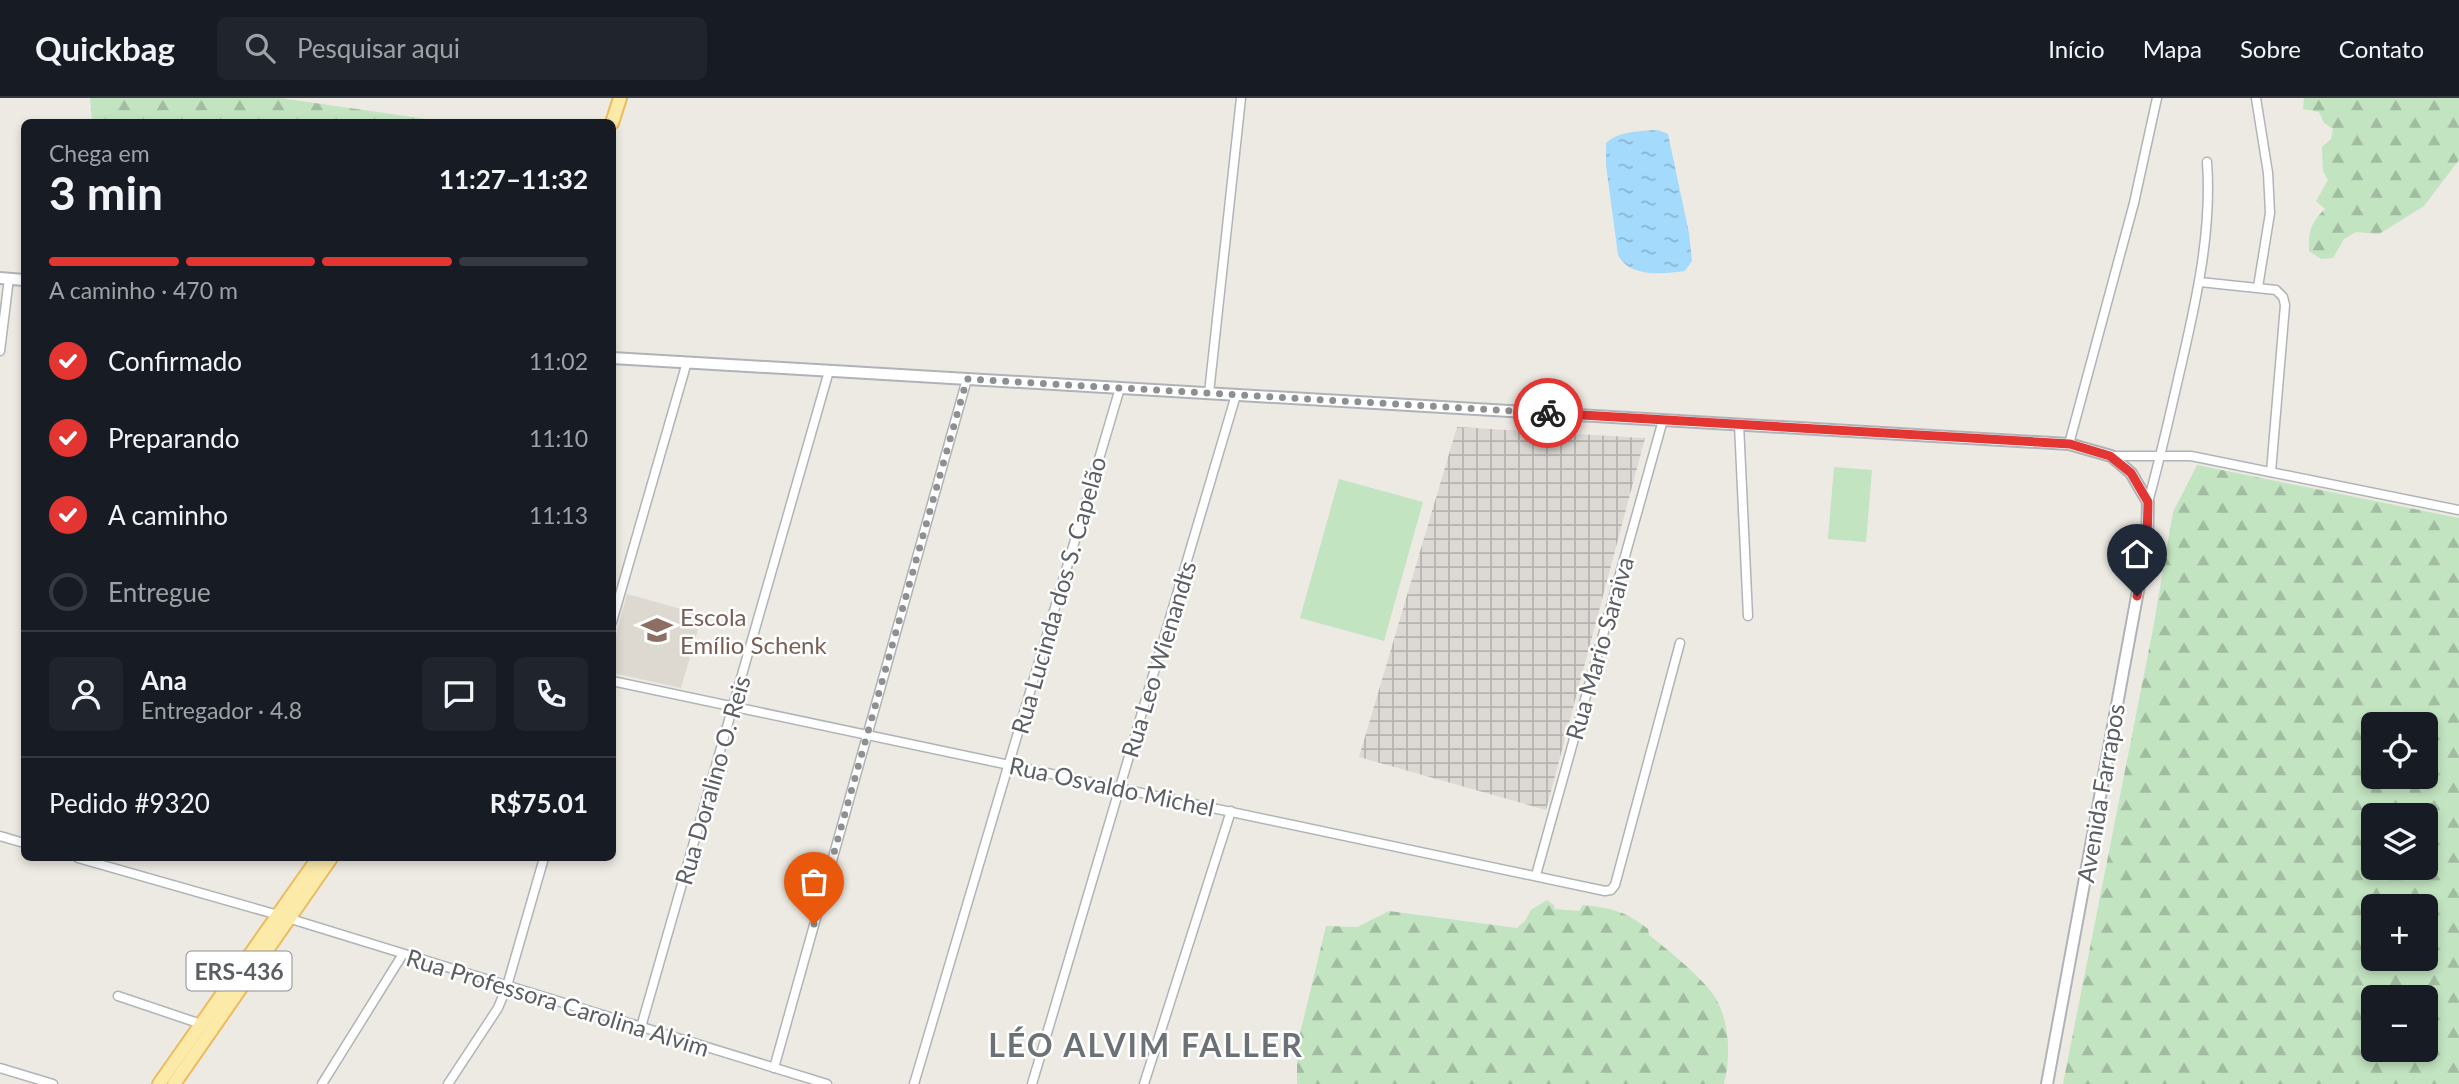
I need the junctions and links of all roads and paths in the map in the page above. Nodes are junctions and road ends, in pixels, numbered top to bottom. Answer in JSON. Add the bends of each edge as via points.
{"nodes":[{"id":1,"x":620,"y":98,"type":"edge"},
{"id":2,"x":1241,"y":98,"type":"edge"},
{"id":3,"x":2157,"y":98,"type":"edge"},
{"id":4,"x":2256,"y":98,"type":"edge"},
{"id":5,"x":613,"y":119,"type":"edge"},
{"id":6,"x":2207,"y":162,"type":"dead end"},
{"id":7,"x":5,"y":278,"type":"edge"},
{"id":8,"x":2200,"y":282,"type":"junction"},
{"id":9,"x":2258,"y":287,"type":"junction"},
{"id":10,"x":0,"y":351,"type":"edge"},
{"id":11,"x":616,"y":357,"type":"edge"},
{"id":12,"x":687,"y":362,"type":"junction"},
{"id":13,"x":829,"y":371,"type":"junction"},
{"id":14,"x":967,"y":379,"type":"junction"},
{"id":15,"x":1119,"y":388,"type":"junction"},
{"id":16,"x":1209,"y":393,"type":"junction"},
{"id":17,"x":1236,"y":395,"type":"junction"},
{"id":18,"x":1663,"y":420,"type":"junction"},
{"id":19,"x":1739,"y":424,"type":"junction"},
{"id":20,"x":2070,"y":444,"type":"junction"},
{"id":21,"x":2161,"y":455,"type":"junction"},
{"id":22,"x":2110,"y":456,"type":"junction"},
{"id":23,"x":2271,"y":472,"type":"junction"},
{"id":24,"x":2148,"y":502,"type":"junction"},
{"id":25,"x":2459,"y":510,"type":"edge"},
{"id":26,"x":616,"y":608,"type":"edge"},
{"id":27,"x":1748,"y":616,"type":"dead end"},
{"id":28,"x":1680,"y":643,"type":"dead end"},
{"id":29,"x":616,"y":682,"type":"edge"},
{"id":30,"x":733,"y":706,"type":"junction"},
{"id":31,"x":867,"y":734,"type":"junction"},
{"id":32,"x":1009,"y":764,"type":"junction"},
{"id":33,"x":1120,"y":788,"type":"junction"},
{"id":34,"x":1231,"y":811,"type":"junction"},
{"id":35,"x":0,"y":836,"type":"edge"},
{"id":36,"x":21,"y":842,"type":"edge"},
{"id":37,"x":88,"y":861,"type":"edge"},
{"id":38,"x":316,"y":861,"type":"edge"},
{"id":39,"x":329,"y":861,"type":"edge"},
{"id":40,"x":543,"y":861,"type":"edge"},
{"id":41,"x":1536,"y":876,"type":"junction"},
{"id":42,"x":283,"y":917,"type":"junction"},
{"id":43,"x":403,"y":954,"type":"junction"},
{"id":44,"x":507,"y":986,"type":"junction"},
{"id":45,"x":118,"y":996,"type":"dead end"},
{"id":46,"x":201,"y":1024,"type":"junction"},
{"id":47,"x":641,"y":1027,"type":"junction"},
{"id":48,"x":0,"y":1068,"type":"edge"},
{"id":49,"x":774,"y":1068,"type":"junction"},
{"id":50,"x":53,"y":1084,"type":"edge"},
{"id":51,"x":159,"y":1084,"type":"edge"},
{"id":52,"x":174,"y":1084,"type":"edge"},
{"id":53,"x":322,"y":1084,"type":"edge"},
{"id":54,"x":449,"y":1084,"type":"edge"},
{"id":55,"x":827,"y":1084,"type":"edge"},
{"id":56,"x":914,"y":1084,"type":"edge"},
{"id":57,"x":1032,"y":1084,"type":"edge"},
{"id":58,"x":1144,"y":1084,"type":"edge"},
{"id":59,"x":2047,"y":1084,"type":"edge"}],
"edges":[{"from":1,"to":5,"type":"main road"},
{"from":2,"to":16,"type":"street"},
{"from":3,"to":20,"type":"street"},
{"from":4,"to":9,"type":"street","via":[[2270,213]]},
{"from":6,"to":8,"type":"street","name":"Avenida Farrapos"},
{"from":7,"to":10,"type":"street"},
{"from":8,"to":9,"type":"street"},
{"from":8,"to":21,"type":"street","name":"Avenida Farrapos"},
{"from":9,"to":23,"type":"street","via":[[2276,290],[2285,305]]},
{"from":11,"to":12,"type":"street"},
{"from":12,"to":13,"type":"street"},
{"from":12,"to":26,"type":"street"},
{"from":13,"to":14,"type":"street"},
{"from":13,"to":30,"type":"street","name":"Rua Doralino O. Reis"},
{"from":14,"to":15,"type":"street"},
{"from":14,"to":31,"type":"street"},
{"from":15,"to":16,"type":"street"},
{"from":15,"to":32,"type":"street","name":"Rua Lucinda dos S. Capelão"},
{"from":16,"to":17,"type":"street"},
{"from":17,"to":18,"type":"street"},
{"from":17,"to":33,"type":"street","name":"Rua Leo Wienandts"},
{"from":18,"to":19,"type":"street"},
{"from":18,"to":41,"type":"street","name":"Rua Mario Saraiva"},
{"from":19,"to":20,"type":"street"},
{"from":19,"to":27,"type":"street"},
{"from":20,"to":22,"type":"street"},
{"from":21,"to":22,"type":"street"},
{"from":21,"to":23,"type":"street","via":[[2191,456]]},
{"from":21,"to":24,"type":"street","name":"Avenida Farrapos"},
{"from":22,"to":24,"type":"street","via":[[2131,473]]},
{"from":23,"to":25,"type":"street"},
{"from":24,"to":59,"type":"street","name":"Avenida Farrapos","via":[[2147,542]]},
{"from":28,"to":41,"type":"street","name":"Rua Osvaldo Michel","via":[[1615,885],[1605,891]]},
{"from":29,"to":30,"type":"street","name":"Rua Osvaldo Michel"},
{"from":30,"to":31,"type":"street","name":"Rua Osvaldo Michel"},
{"from":30,"to":47,"type":"street","name":"Rua Doralino O. Reis"},
{"from":31,"to":32,"type":"street","name":"Rua Osvaldo Michel"},
{"from":31,"to":49,"type":"street"},
{"from":32,"to":33,"type":"street","name":"Rua Osvaldo Michel"},
{"from":32,"to":56,"type":"street","name":"Rua Lucinda dos S. Capelão"},
{"from":33,"to":34,"type":"street","name":"Rua Osvaldo Michel"},
{"from":33,"to":57,"type":"street","name":"Rua Leo Wienandts"},
{"from":34,"to":41,"type":"street","name":"Rua Osvaldo Michel"},
{"from":34,"to":58,"type":"street"},
{"from":35,"to":36,"type":"street"},
{"from":37,"to":42,"type":"street","name":"Rua Professora Carolina Alvim"},
{"from":38,"to":42,"type":"main road","number":"ERS-436"},
{"from":39,"to":42,"type":"main road","number":"ERS-436"},
{"from":40,"to":44,"type":"street"},
{"from":42,"to":43,"type":"street","name":"Rua Professora Carolina Alvim"},
{"from":42,"to":46,"type":"main road","number":"ERS-436"},
{"from":42,"to":52,"type":"main road","number":"ERS-436"},
{"from":43,"to":44,"type":"street","name":"Rua Professora Carolina Alvim"},
{"from":43,"to":53,"type":"street"},
{"from":44,"to":47,"type":"street","name":"Rua Professora Carolina Alvim"},
{"from":44,"to":54,"type":"street"},
{"from":45,"to":46,"type":"street"},
{"from":46,"to":51,"type":"main road","number":"ERS-436"},
{"from":47,"to":49,"type":"street","name":"Rua Professora Carolina Alvim"},
{"from":48,"to":50,"type":"street"},
{"from":49,"to":55,"type":"street","name":"Rua Professora Carolina Alvim"}]}
